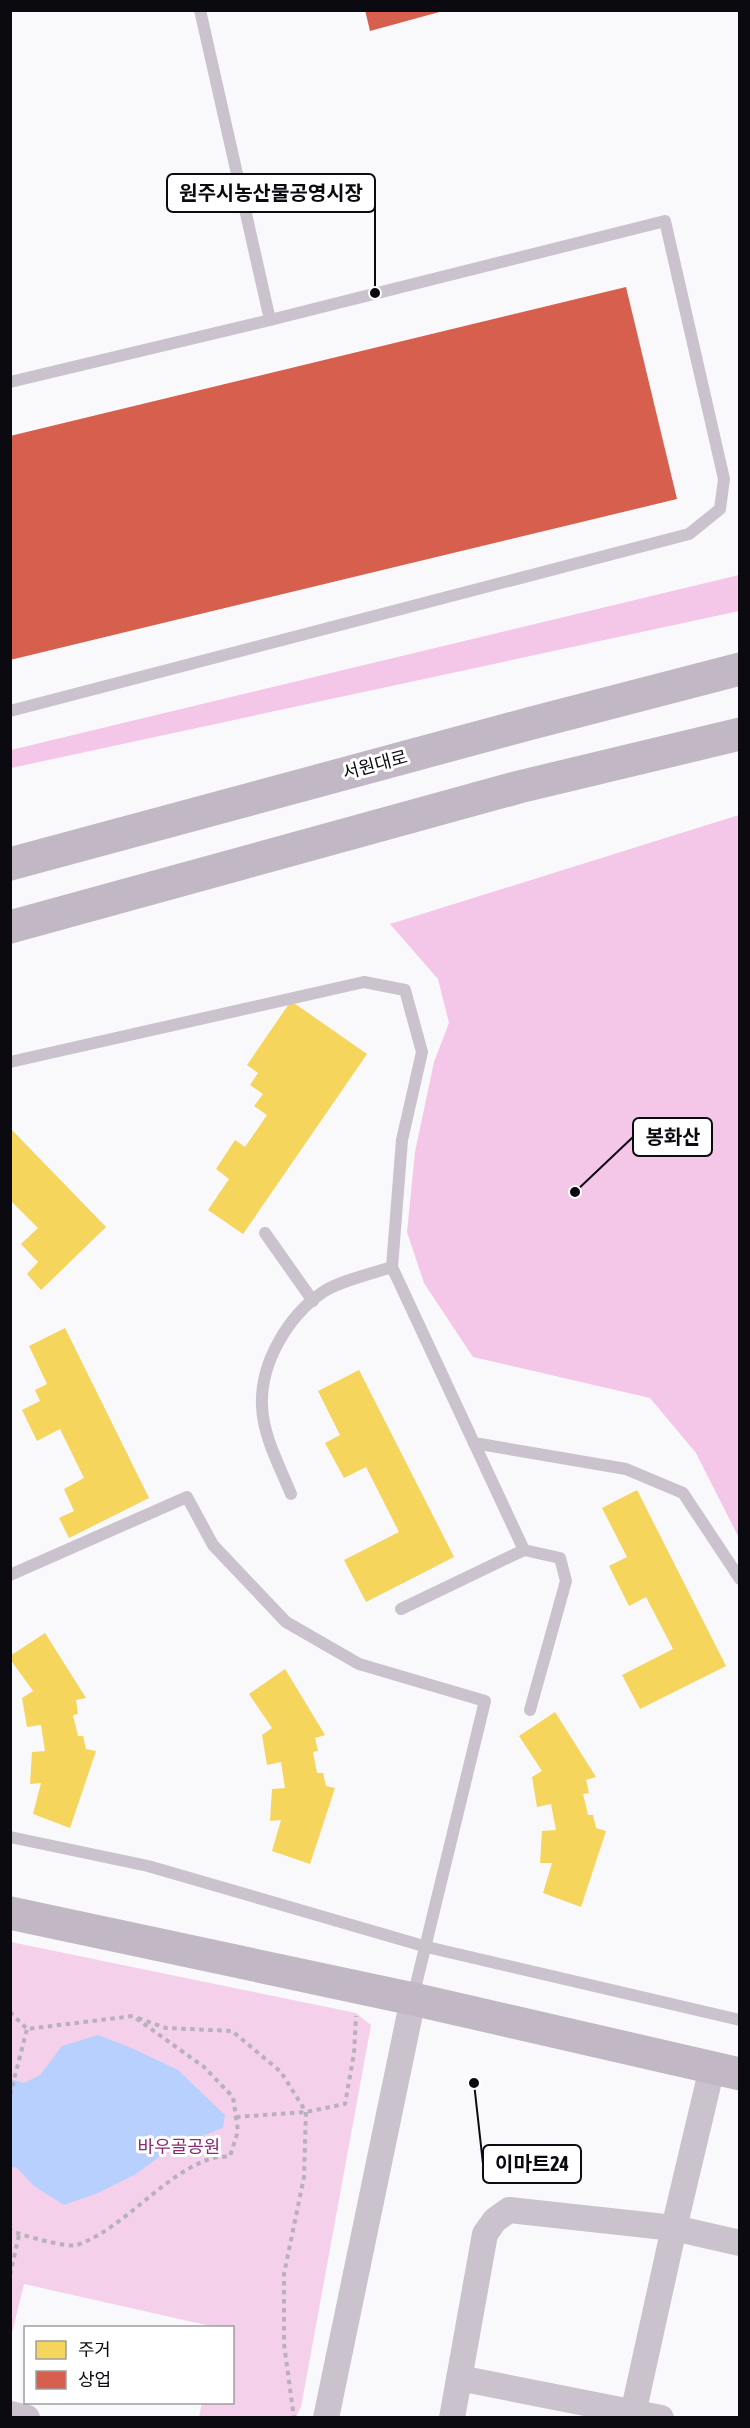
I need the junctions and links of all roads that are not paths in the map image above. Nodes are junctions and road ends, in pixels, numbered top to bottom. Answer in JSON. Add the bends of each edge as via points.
{"nodes":[{"id":1,"x":200,"y":10,"type":"edge"},
{"id":2,"x":270,"y":320,"type":"junction"},
{"id":3,"x":10,"y":382,"type":"edge"},
{"id":4,"x":740,"y":669,"type":"edge"},
{"id":5,"x":10,"y":711,"type":"edge"},
{"id":6,"x":740,"y":734,"type":"edge"},
{"id":7,"x":10,"y":864,"type":"edge"},
{"id":8,"x":10,"y":927,"type":"edge"},
{"id":9,"x":10,"y":1062,"type":"edge"},
{"id":10,"x":265,"y":1233,"type":"dead end"},
{"id":11,"x":392,"y":1267,"type":"junction"},
{"id":12,"x":313,"y":1301,"type":"junction"},
{"id":13,"x":474,"y":1443,"type":"junction"},
{"id":14,"x":291,"y":1494,"type":"dead end"},
{"id":15,"x":524,"y":1550,"type":"junction"},
{"id":16,"x":10,"y":1575,"type":"edge"},
{"id":17,"x":740,"y":1579,"type":"edge"},
{"id":18,"x":401,"y":1609,"type":"dead end"},
{"id":19,"x":530,"y":1710,"type":"dead end"},
{"id":20,"x":10,"y":1837,"type":"edge"},
{"id":21,"x":10,"y":1913,"type":"edge"},
{"id":22,"x":427,"y":1947,"type":"junction"},
{"id":23,"x":413,"y":1999,"type":"junction"},
{"id":24,"x":740,"y":2020,"type":"edge"},
{"id":25,"x":726,"y":2071,"type":"edge"},
{"id":26,"x":674,"y":2228,"type":"junction"},
{"id":27,"x":740,"y":2243,"type":"edge"},
{"id":28,"x":459,"y":2378,"type":"junction"},
{"id":29,"x":10,"y":2414,"type":"edge"},
{"id":30,"x":633,"y":2415,"type":"edge"},
{"id":31,"x":27,"y":2418,"type":"edge"},
{"id":32,"x":326,"y":2418,"type":"edge"},
{"id":33,"x":452,"y":2418,"type":"edge"},
{"id":34,"x":661,"y":2418,"type":"edge"}],
"edges":[{"from":1,"to":2,"type":"lane"},
{"from":2,"to":3,"type":"lane"},
{"from":2,"to":5,"type":"lane","via":[[665,221],[724,478],[720,509],[689,534]]},
{"from":4,"to":7,"type":"street","name":"서원대로"},
{"from":6,"to":8,"type":"street","via":[[519,787]]},
{"from":9,"to":11,"type":"lane","via":[[364,982],[405,990],[422,1052],[402,1140]]},
{"from":10,"to":12,"type":"lane"},
{"from":11,"to":12,"type":"lane","via":[[324,1291]]},
{"from":11,"to":13,"type":"lane"},
{"from":12,"to":14,"type":"lane","via":[[292,1320],[267,1368],[262,1407],[269,1441]]},
{"from":13,"to":15,"type":"lane"},
{"from":13,"to":17,"type":"lane","via":[[626,1469],[682,1492]]},
{"from":15,"to":18,"type":"lane"},
{"from":15,"to":19,"type":"lane","via":[[560,1558],[566,1581]]},
{"from":16,"to":22,"type":"lane","via":[[187,1497],[213,1545],[286,1622],[359,1664],[484,1701]]},
{"from":20,"to":22,"type":"lane","via":[[148,1866]]},
{"from":21,"to":23,"type":"street"},
{"from":22,"to":23,"type":"lane"},
{"from":22,"to":24,"type":"lane"},
{"from":23,"to":25,"type":"street"},
{"from":23,"to":32,"type":"street"},
{"from":25,"to":26,"type":"street"},
{"from":26,"to":27,"type":"street"},
{"from":26,"to":28,"type":"street","via":[[509,2210],[495,2220],[485,2235]]},
{"from":26,"to":30,"type":"street"},
{"from":28,"to":30,"type":"street"},
{"from":28,"to":33,"type":"street"},
{"from":29,"to":31,"type":"street"},
{"from":30,"to":34,"type":"street"}]}
